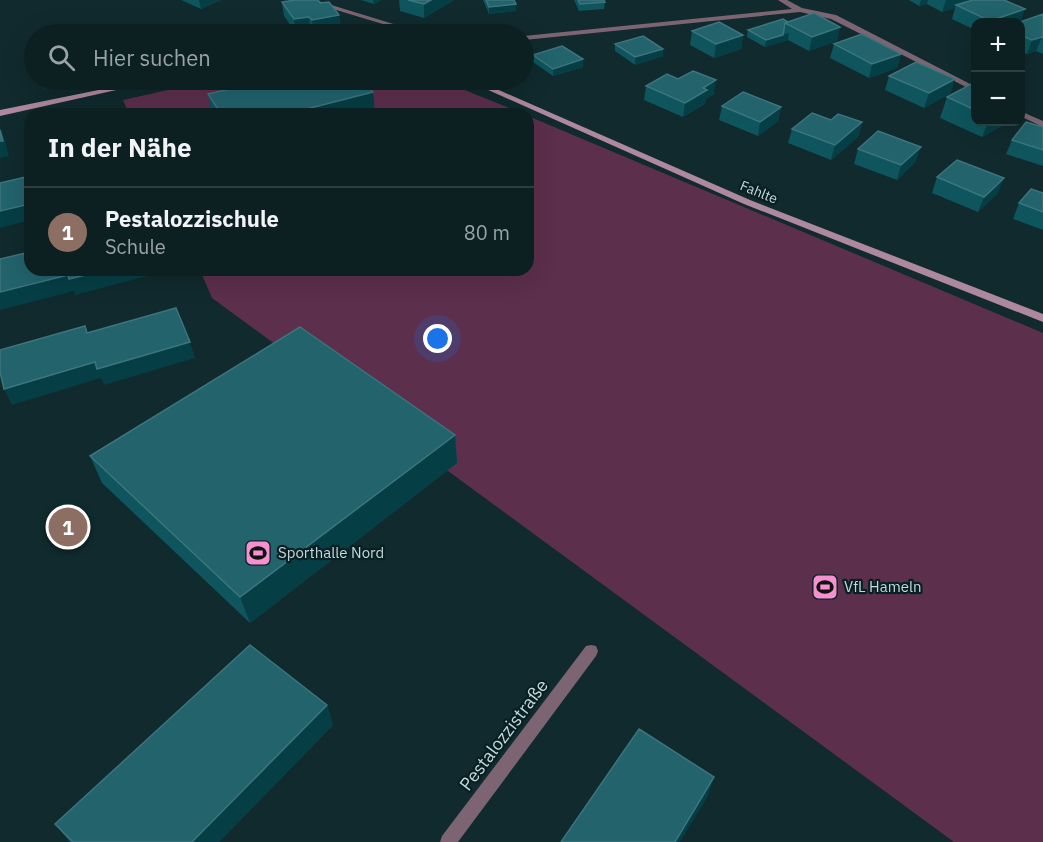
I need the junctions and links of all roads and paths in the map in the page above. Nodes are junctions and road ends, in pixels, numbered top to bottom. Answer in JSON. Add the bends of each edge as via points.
{"nodes":[{"id":1,"x":307,"y":0,"type":"edge"},
{"id":2,"x":782,"y":0,"type":"edge"},
{"id":3,"x":806,"y":0,"type":"edge"},
{"id":4,"x":800,"y":10,"type":"junction"},
{"id":5,"x":388,"y":24,"type":"edge"},
{"id":6,"x":534,"y":37,"type":"edge"},
{"id":7,"x":971,"y":88,"type":"edge"},
{"id":8,"x":109,"y":90,"type":"edge"},
{"id":9,"x":493,"y":90,"type":"edge"},
{"id":10,"x":534,"y":108,"type":"edge"},
{"id":11,"x":534,"y":108,"type":"edge"},
{"id":12,"x":0,"y":113,"type":"edge"},
{"id":13,"x":1025,"y":115,"type":"edge"},
{"id":14,"x":1043,"y":124,"type":"edge"},
{"id":15,"x":1043,"y":318,"type":"edge"},
{"id":16,"x":591,"y":651,"type":"dead end"},
{"id":17,"x":448,"y":842,"type":"edge"}],
"edges":[{"from":1,"to":5,"type":"street"},
{"from":2,"to":4,"type":"street"},
{"from":3,"to":4,"type":"street"},
{"from":4,"to":6,"type":"street"},
{"from":4,"to":7,"type":"street","via":[[833,17]]},
{"from":8,"to":12,"type":"main road"},
{"from":9,"to":11,"type":"main road","name":"Fahlte"},
{"from":10,"to":15,"type":"main road","name":"Fahlte","via":[[747,202]]},
{"from":13,"to":14,"type":"street"},
{"from":16,"to":17,"type":"street","name":"Pestalozzistraße"}]}
